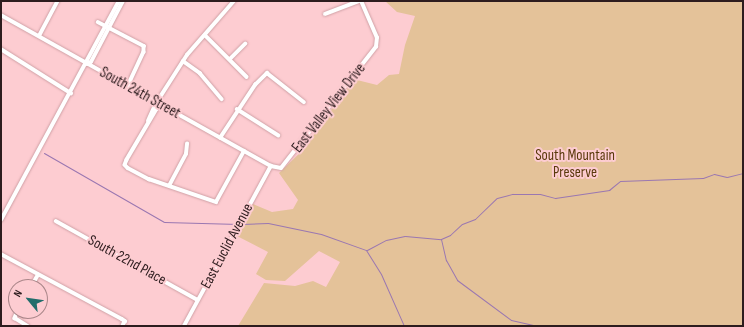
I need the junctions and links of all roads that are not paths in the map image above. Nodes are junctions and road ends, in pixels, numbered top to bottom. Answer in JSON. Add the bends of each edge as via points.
{"nodes":[{"id":1,"x":58,"y":1,"type":"edge"},
{"id":2,"x":118,"y":1,"type":"edge"},
{"id":3,"x":123,"y":1,"type":"edge"},
{"id":4,"x":234,"y":1,"type":"edge"},
{"id":5,"x":360,"y":1,"type":"edge"},
{"id":6,"x":325,"y":14,"type":"dead end"},
{"id":7,"x":1,"y":15,"type":"edge"},
{"id":8,"x":98,"y":22,"type":"dead end"},
{"id":9,"x":108,"y":26,"type":"junction"},
{"id":10,"x":205,"y":35,"type":"junction"},
{"id":11,"x":39,"y":36,"type":"junction"},
{"id":12,"x":245,"y":44,"type":"dead end"},
{"id":13,"x":1,"y":49,"type":"edge"},
{"id":14,"x":231,"y":58,"type":"junction"},
{"id":15,"x":183,"y":61,"type":"junction"},
{"id":16,"x":87,"y":64,"type":"junction"},
{"id":17,"x":248,"y":77,"type":"dead end"},
{"id":18,"x":128,"y":87,"type":"junction"},
{"id":19,"x":71,"y":93,"type":"junction"},
{"id":20,"x":222,"y":99,"type":"dead end"},
{"id":21,"x":304,"y":102,"type":"dead end"},
{"id":22,"x":158,"y":103,"type":"junction"},
{"id":23,"x":237,"y":109,"type":"junction"},
{"id":24,"x":278,"y":135,"type":"dead end"},
{"id":25,"x":220,"y":138,"type":"junction"},
{"id":26,"x":187,"y":144,"type":"dead end"},
{"id":27,"x":244,"y":151,"type":"junction"},
{"id":28,"x":271,"y":166,"type":"junction"},
{"id":29,"x":281,"y":168,"type":"joint"},
{"id":30,"x":169,"y":186,"type":"junction"},
{"id":31,"x":1,"y":220,"type":"edge"},
{"id":32,"x":56,"y":221,"type":"dead end"},
{"id":33,"x":1,"y":254,"type":"edge"},
{"id":34,"x":38,"y":275,"type":"junction"},
{"id":35,"x":36,"y":279,"type":"edge"},
{"id":36,"x":198,"y":300,"type":"junction"},
{"id":37,"x":17,"y":319,"type":"edge"},
{"id":38,"x":28,"y":326,"type":"edge"},
{"id":39,"x":123,"y":326,"type":"edge"},
{"id":40,"x":184,"y":326,"type":"edge"}],
"edges":[{"from":1,"to":11,"type":"street"},
{"from":2,"to":9,"type":"street"},
{"from":3,"to":9,"type":"street"},
{"from":4,"to":10,"type":"street"},
{"from":5,"to":6,"type":"street"},
{"from":5,"to":29,"type":"street","name":"East Valley View Drive","via":[[377,38],[376,47]]},
{"from":7,"to":11,"type":"street","name":"South 24th Street"},
{"from":8,"to":9,"type":"street"},
{"from":9,"to":16,"type":"street"},
{"from":9,"to":18,"type":"street","via":[[144,46],[144,52]]},
{"from":10,"to":14,"type":"street"},
{"from":10,"to":15,"type":"street"},
{"from":11,"to":16,"type":"street","name":"South 24th Street"},
{"from":12,"to":14,"type":"street"},
{"from":13,"to":19,"type":"street"},
{"from":14,"to":17,"type":"street"},
{"from":15,"to":20,"type":"street","via":[[200,73]]},
{"from":15,"to":22,"type":"street"},
{"from":16,"to":18,"type":"street","name":"South 24th Street"},
{"from":16,"to":19,"type":"street"},
{"from":18,"to":22,"type":"street","name":"South 24th Street"},
{"from":19,"to":31,"type":"street"},
{"from":21,"to":23,"type":"street","via":[[267,73]]},
{"from":22,"to":25,"type":"street","name":"South 24th Street"},
{"from":22,"to":30,"type":"street","via":[[125,165]]},
{"from":23,"to":24,"type":"street"},
{"from":23,"to":25,"type":"street"},
{"from":25,"to":27,"type":"street","name":"South 24th Street"},
{"from":26,"to":30,"type":"street","via":[[186,154]]},
{"from":27,"to":28,"type":"street","name":"South 24th Street"},
{"from":27,"to":30,"type":"street","via":[[216,202]]},
{"from":28,"to":29,"type":"street","name":"South 24th Street"},
{"from":28,"to":36,"type":"street","name":"East Euclid Avenue"},
{"from":32,"to":36,"type":"street","name":"South 22nd Place"},
{"from":33,"to":34,"type":"street"},
{"from":34,"to":35,"type":"street"},
{"from":34,"to":39,"type":"street","via":[[126,321]]},
{"from":36,"to":40,"type":"street","name":"East Euclid Avenue"},
{"from":37,"to":38,"type":"street"}]}
